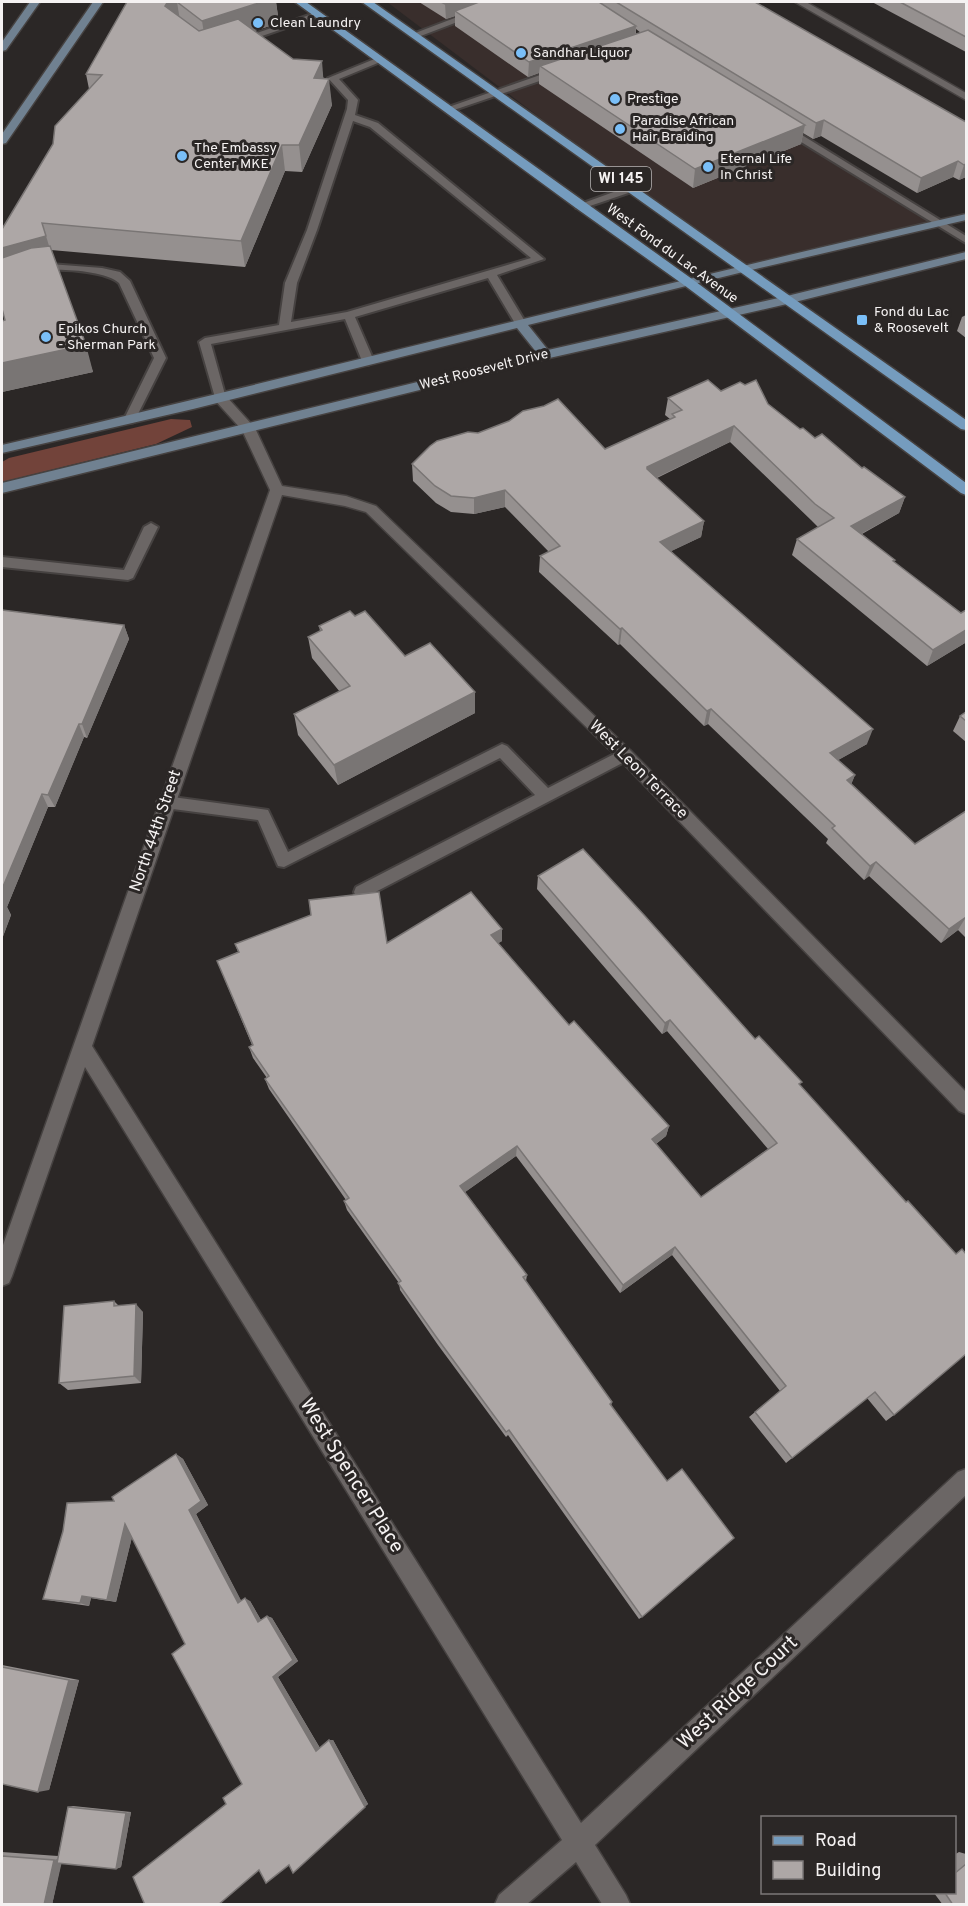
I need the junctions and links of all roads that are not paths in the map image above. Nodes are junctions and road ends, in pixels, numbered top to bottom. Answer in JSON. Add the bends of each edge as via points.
{"nodes":[{"id":1,"x":34,"y":2,"type":"edge"},
{"id":2,"x":98,"y":2,"type":"edge"},
{"id":3,"x":300,"y":2,"type":"edge"},
{"id":4,"x":367,"y":2,"type":"edge"},
{"id":5,"x":800,"y":2,"type":"edge"},
{"id":6,"x":489,"y":9,"type":"edge"},
{"id":7,"x":318,"y":15,"type":"junction"},
{"id":8,"x":415,"y":35,"type":"junction"},
{"id":9,"x":226,"y":45,"type":"edge"},
{"id":10,"x":2,"y":48,"type":"edge"},
{"id":11,"x":380,"y":60,"type":"junction"},
{"id":12,"x":570,"y":68,"type":"edge"},
{"id":13,"x":497,"y":92,"type":"junction"},
{"id":14,"x":966,"y":97,"type":"edge"},
{"id":15,"x":448,"y":109,"type":"junction"},
{"id":16,"x":349,"y":116,"type":"junction"},
{"id":17,"x":775,"y":121,"type":"edge"},
{"id":18,"x":2,"y":141,"type":"edge"},
{"id":19,"x":633,"y":188,"type":"junction"},
{"id":20,"x":580,"y":206,"type":"junction"},
{"id":21,"x":966,"y":217,"type":"edge"},
{"id":22,"x":939,"y":224,"type":"junction"},
{"id":23,"x":966,"y":240,"type":"edge"},
{"id":24,"x":966,"y":256,"type":"edge"},
{"id":25,"x":743,"y":268,"type":"junction"},
{"id":26,"x":491,"y":274,"type":"junction"},
{"id":27,"x":2,"y":282,"type":"edge"},
{"id":28,"x":688,"y":282,"type":"junction"},
{"id":29,"x":787,"y":300,"type":"junction"},
{"id":30,"x":729,"y":313,"type":"junction"},
{"id":31,"x":349,"y":315,"type":"junction"},
{"id":32,"x":520,"y":323,"type":"junction"},
{"id":33,"x":285,"y":325,"type":"junction"},
{"id":34,"x":545,"y":355,"type":"junction"},
{"id":35,"x":368,"y":361,"type":"junction"},
{"id":36,"x":220,"y":398,"type":"junction"},
{"id":37,"x":130,"y":419,"type":"junction"},
{"id":38,"x":966,"y":426,"type":"edge"},
{"id":39,"x":248,"y":428,"type":"junction"},
{"id":40,"x":2,"y":449,"type":"edge"},
{"id":41,"x":2,"y":488,"type":"edge"},
{"id":42,"x":277,"y":490,"type":"junction"},
{"id":43,"x":966,"y":490,"type":"edge"},
{"id":44,"x":151,"y":527,"type":"dead end"},
{"id":45,"x":2,"y":562,"type":"edge"},
{"id":46,"x":625,"y":755,"type":"junction"},
{"id":47,"x":546,"y":796,"type":"junction"},
{"id":48,"x":165,"y":802,"type":"junction"},
{"id":49,"x":362,"y":892,"type":"edge"},
{"id":50,"x":83,"y":1048,"type":"junction"},
{"id":51,"x":966,"y":1105,"type":"edge"},
{"id":52,"x":2,"y":1276,"type":"edge"},
{"id":53,"x":966,"y":1480,"type":"edge"},
{"id":54,"x":579,"y":1842,"type":"junction"},
{"id":55,"x":508,"y":1905,"type":"edge"},
{"id":56,"x":617,"y":1905,"type":"edge"}],
"edges":[{"from":1,"to":10,"type":"street"},
{"from":2,"to":18,"type":"street"},
{"from":3,"to":7,"type":"main road","name":"West Fond du Lac Avenue","number":"WI 145"},
{"from":4,"to":8,"type":"main road","name":"West Fond du Lac Avenue","number":"WI 145"},
{"from":5,"to":14,"type":"street"},
{"from":6,"to":8,"type":"lane"},
{"from":7,"to":9,"type":"lane"},
{"from":7,"to":11,"type":"main road","name":"West Fond du Lac Avenue","number":"WI 145"},
{"from":8,"to":13,"type":"main road","name":"West Fond du Lac Avenue","number":"WI 145"},
{"from":11,"to":15,"type":"main road","name":"West Fond du Lac Avenue","number":"WI 145"},
{"from":11,"to":16,"type":"lane","via":[[333,78],[353,100]]},
{"from":12,"to":13,"type":"lane"},
{"from":13,"to":15,"type":"lane"},
{"from":13,"to":19,"type":"main road","name":"West Fond du Lac Avenue","number":"WI 145"},
{"from":15,"to":20,"type":"main road","name":"West Fond du Lac Avenue","number":"WI 145"},
{"from":16,"to":26,"type":"lane","via":[[375,125],[539,259]]},
{"from":16,"to":33,"type":"lane","via":[[291,283]]},
{"from":17,"to":22,"type":"lane"},
{"from":19,"to":20,"type":"lane"},
{"from":19,"to":25,"type":"main road","name":"West Fond du Lac Avenue","number":"WI 145"},
{"from":20,"to":28,"type":"main road","name":"West Fond du Lac Avenue","number":"WI 145"},
{"from":21,"to":22,"type":"street"},
{"from":22,"to":23,"type":"lane"},
{"from":22,"to":25,"type":"street"},
{"from":24,"to":29,"type":"street","name":"West Roosevelt Drive"},
{"from":25,"to":28,"type":"street"},
{"from":25,"to":29,"type":"main road","name":"West Fond du Lac Avenue","number":"WI 145"},
{"from":26,"to":31,"type":"lane"},
{"from":26,"to":32,"type":"lane"},
{"from":27,"to":37,"type":"lane","via":[[50,267],[102,271],[116,274],[124,281],[160,358]]},
{"from":28,"to":30,"type":"main road","name":"West Fond du Lac Avenue","number":"WI 145"},
{"from":28,"to":32,"type":"street"},
{"from":29,"to":30,"type":"street","name":"West Roosevelt Drive"},
{"from":29,"to":38,"type":"main road","name":"West Fond du Lac Avenue","number":"WI 145"},
{"from":30,"to":34,"type":"street","name":"West Roosevelt Drive"},
{"from":30,"to":43,"type":"main road","name":"West Fond du Lac Avenue","number":"WI 145"},
{"from":31,"to":33,"type":"lane"},
{"from":31,"to":35,"type":"lane"},
{"from":32,"to":34,"type":"street"},
{"from":32,"to":35,"type":"street"},
{"from":33,"to":36,"type":"lane","via":[[205,342]]},
{"from":34,"to":39,"type":"street","name":"West Roosevelt Drive"},
{"from":35,"to":36,"type":"street"},
{"from":36,"to":37,"type":"street"},
{"from":36,"to":39,"type":"street"},
{"from":37,"to":40,"type":"street"},
{"from":39,"to":41,"type":"street","name":"West Roosevelt Drive"},
{"from":39,"to":42,"type":"street"},
{"from":42,"to":46,"type":"street","name":"West Leon Terrace","via":[[346,501],[371,510]]},
{"from":42,"to":48,"type":"street","name":"North 44th Street"},
{"from":44,"to":45,"type":"lane","via":[[128,574]]},
{"from":46,"to":47,"type":"lane"},
{"from":46,"to":51,"type":"street","name":"West Leon Terrace"},
{"from":47,"to":48,"type":"lane","via":[[502,750],[284,861],[263,814]]},
{"from":47,"to":49,"type":"lane"},
{"from":48,"to":50,"type":"street","name":"North 44th Street"},
{"from":50,"to":52,"type":"street","name":"North 44th Street"},
{"from":50,"to":54,"type":"street","name":"West Spencer Place"},
{"from":53,"to":54,"type":"street","name":"West Ridge Court"},
{"from":54,"to":55,"type":"street","name":"West Ridge Court"},
{"from":54,"to":56,"type":"street","name":"West Spencer Place"}]}
